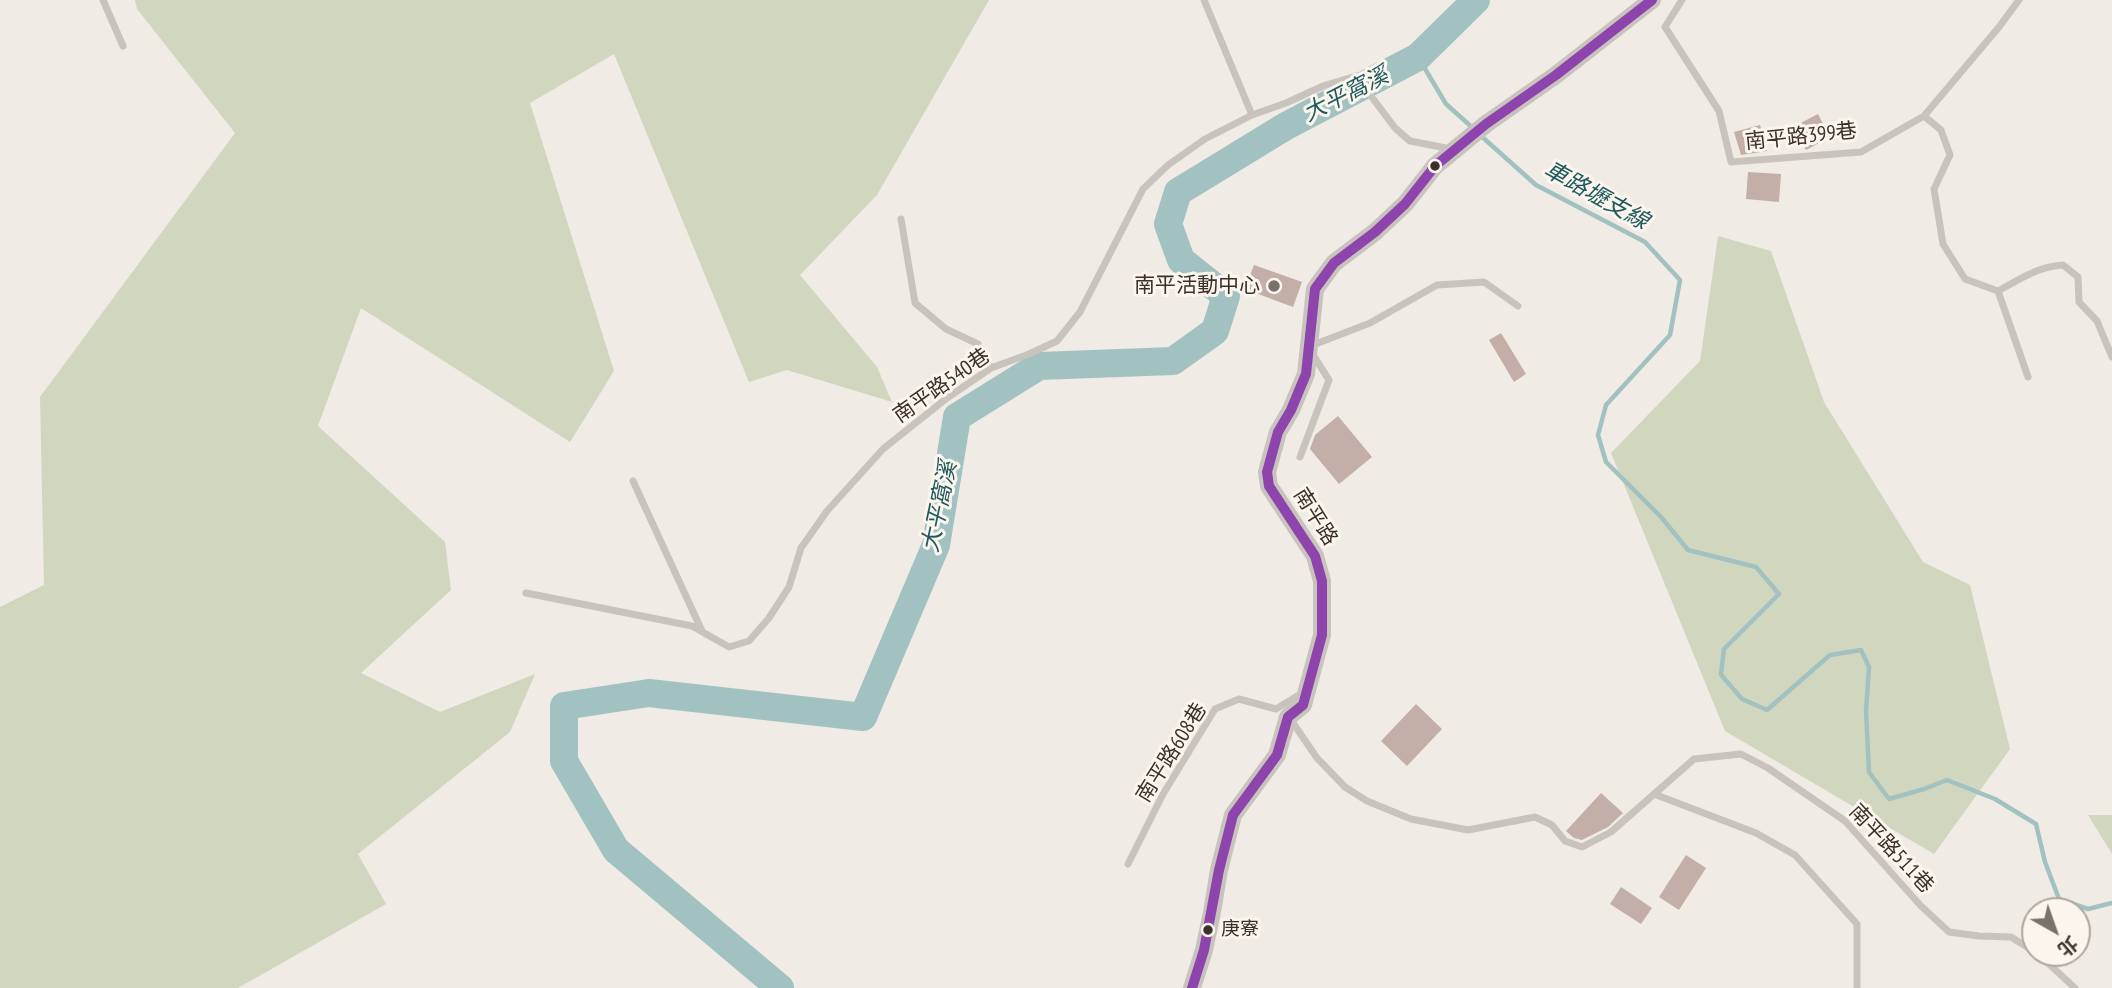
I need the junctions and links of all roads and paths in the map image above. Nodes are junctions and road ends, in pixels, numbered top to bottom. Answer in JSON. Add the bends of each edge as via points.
{"nodes":[{"id":1,"x":103,"y":0,"type":"edge"},
{"id":2,"x":1204,"y":0,"type":"edge"},
{"id":3,"x":1652,"y":0,"type":"edge"},
{"id":4,"x":1682,"y":0,"type":"edge"},
{"id":5,"x":2019,"y":0,"type":"edge"},
{"id":6,"x":123,"y":46,"type":"dead end"},
{"id":7,"x":1252,"y":115,"type":"junction"},
{"id":8,"x":1924,"y":116,"type":"junction"},
{"id":9,"x":1454,"y":150,"type":"junction"},
{"id":10,"x":901,"y":219,"type":"dead end"},
{"id":11,"x":1998,"y":291,"type":"junction"},
{"id":12,"x":1518,"y":306,"type":"dead end"},
{"id":13,"x":1308,"y":347,"type":"junction"},
{"id":14,"x":2112,"y":357,"type":"edge"},
{"id":15,"x":991,"y":368,"type":"junction"},
{"id":16,"x":2028,"y":377,"type":"dead end"},
{"id":17,"x":1300,"y":457,"type":"dead end"},
{"id":18,"x":633,"y":481,"type":"dead end"},
{"id":19,"x":526,"y":593,"type":"dead end"},
{"id":20,"x":702,"y":631,"type":"junction"},
{"id":21,"x":1307,"y":690,"type":"junction"},
{"id":22,"x":1288,"y":717,"type":"junction"},
{"id":23,"x":1654,"y":794,"type":"junction"},
{"id":24,"x":1128,"y":864,"type":"dead end"},
{"id":25,"x":2021,"y":943,"type":"edge"},
{"id":26,"x":2052,"y":967,"type":"edge"},
{"id":27,"x":1192,"y":988,"type":"edge"},
{"id":28,"x":1857,"y":988,"type":"edge"},
{"id":29,"x":2075,"y":988,"type":"edge"}],
"edges":[{"from":1,"to":6,"type":"lane"},
{"from":2,"to":7,"type":"lane"},
{"from":3,"to":9,"type":"street","name":"南平路"},
{"from":4,"to":8,"type":"lane","name":"南平路399巷","via":[[1665,27],[1719,111],[1731,162],[1861,152]]},
{"from":5,"to":8,"type":"lane","name":"南平路399巷"},
{"from":7,"to":9,"type":"lane","name":"南平路540巷","via":[[1356,76],[1376,106],[1410,141]]},
{"from":7,"to":15,"type":"lane","name":"南平路540巷","via":[[1205,139],[1143,189],[1080,312],[1056,341]]},
{"from":8,"to":11,"type":"lane","via":[[1941,130],[1950,155],[1934,189],[1943,244],[1965,279]]},
{"from":9,"to":13,"type":"street","name":"南平路","via":[[1434,166],[1405,204],[1334,263],[1315,289]]},
{"from":10,"to":15,"type":"lane","via":[[915,303],[946,329],[978,344]]},
{"from":11,"to":14,"type":"lane","via":[[2051,265],[2063,265],[2078,277],[2079,302],[2097,321]]},
{"from":11,"to":16,"type":"lane"},
{"from":12,"to":13,"type":"lane","via":[[1484,282],[1437,285],[1370,323]]},
{"from":13,"to":17,"type":"lane","via":[[1329,380]]},
{"from":13,"to":21,"type":"street","name":"南平路","via":[[1306,374],[1278,432],[1267,472],[1269,486],[1315,556],[1322,581],[1322,635]]},
{"from":15,"to":20,"type":"lane","name":"南平路540巷","via":[[883,449],[827,511],[801,548],[789,587],[749,641],[729,647]]},
{"from":18,"to":20,"type":"lane"},
{"from":19,"to":20,"type":"lane","name":"南平路540巷"},
{"from":21,"to":22,"type":"street","name":"南平路","via":[[1303,705]]},
{"from":21,"to":24,"type":"lane","name":"南平路608巷","via":[[1276,709],[1239,699],[1215,709],[1163,794]]},
{"from":22,"to":23,"type":"lane","name":"南平路511巷","via":[[1345,787],[1412,819],[1468,830],[1535,817],[1552,825],[1565,841],[1582,847],[1611,832]]},
{"from":22,"to":27,"type":"street","name":"南平路","via":[[1277,755],[1233,815]]},
{"from":23,"to":25,"type":"lane","name":"南平路511巷","via":[[1694,759],[1741,754],[1845,821],[1948,932],[2011,937]]},
{"from":23,"to":28,"type":"lane","via":[[1756,834],[1795,855],[1857,924]]},
{"from":26,"to":29,"type":"lane","name":"南平路511巷"}]}
